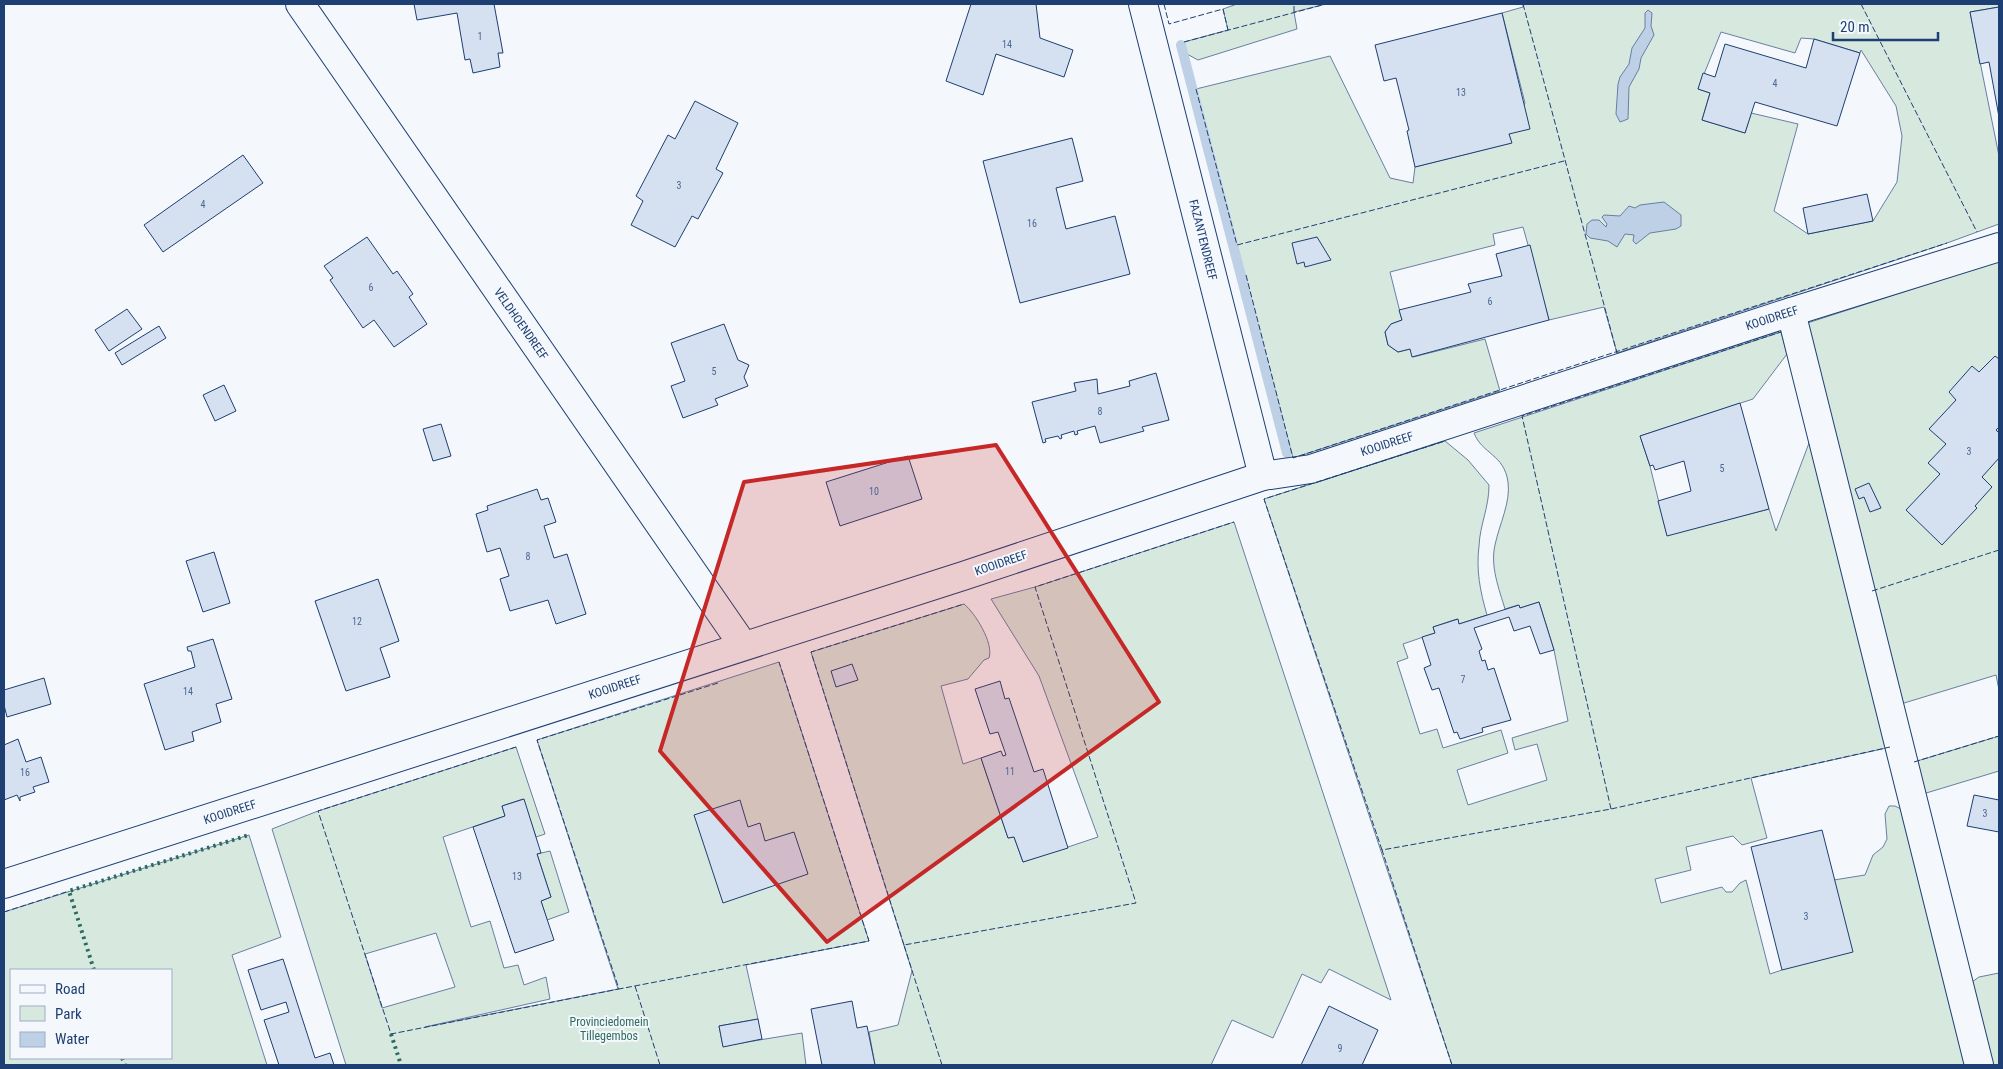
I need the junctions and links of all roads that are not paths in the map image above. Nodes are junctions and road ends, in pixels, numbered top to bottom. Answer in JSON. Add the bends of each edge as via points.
{"nodes":[{"id":1,"x":300,"y":4,"type":"edge"},
{"id":2,"x":1143,"y":4,"type":"edge"},
{"id":3,"x":1999,"y":247,"type":"edge"},
{"id":4,"x":1791,"y":312,"type":"junction"},
{"id":5,"x":1263,"y":476,"type":"junction"},
{"id":6,"x":743,"y":645,"type":"junction"},
{"id":7,"x":4,"y":884,"type":"edge"},
{"id":8,"x":1979,"y":1065,"type":"edge"}],
"edges":[{"from":1,"to":6,"type":"street","name":"VELDHOENDREEF"},
{"from":2,"to":5,"type":"street","name":"FAZANTENDREEF"},
{"from":3,"to":4,"type":"street","name":"KOOIDREEF"},
{"from":4,"to":5,"type":"street","name":"KOOIDREEF","via":[[1311,469]]},
{"from":4,"to":8,"type":"street"},
{"from":5,"to":6,"type":"street","name":"KOOIDREEF"},
{"from":6,"to":7,"type":"street","name":"KOOIDREEF"}]}
